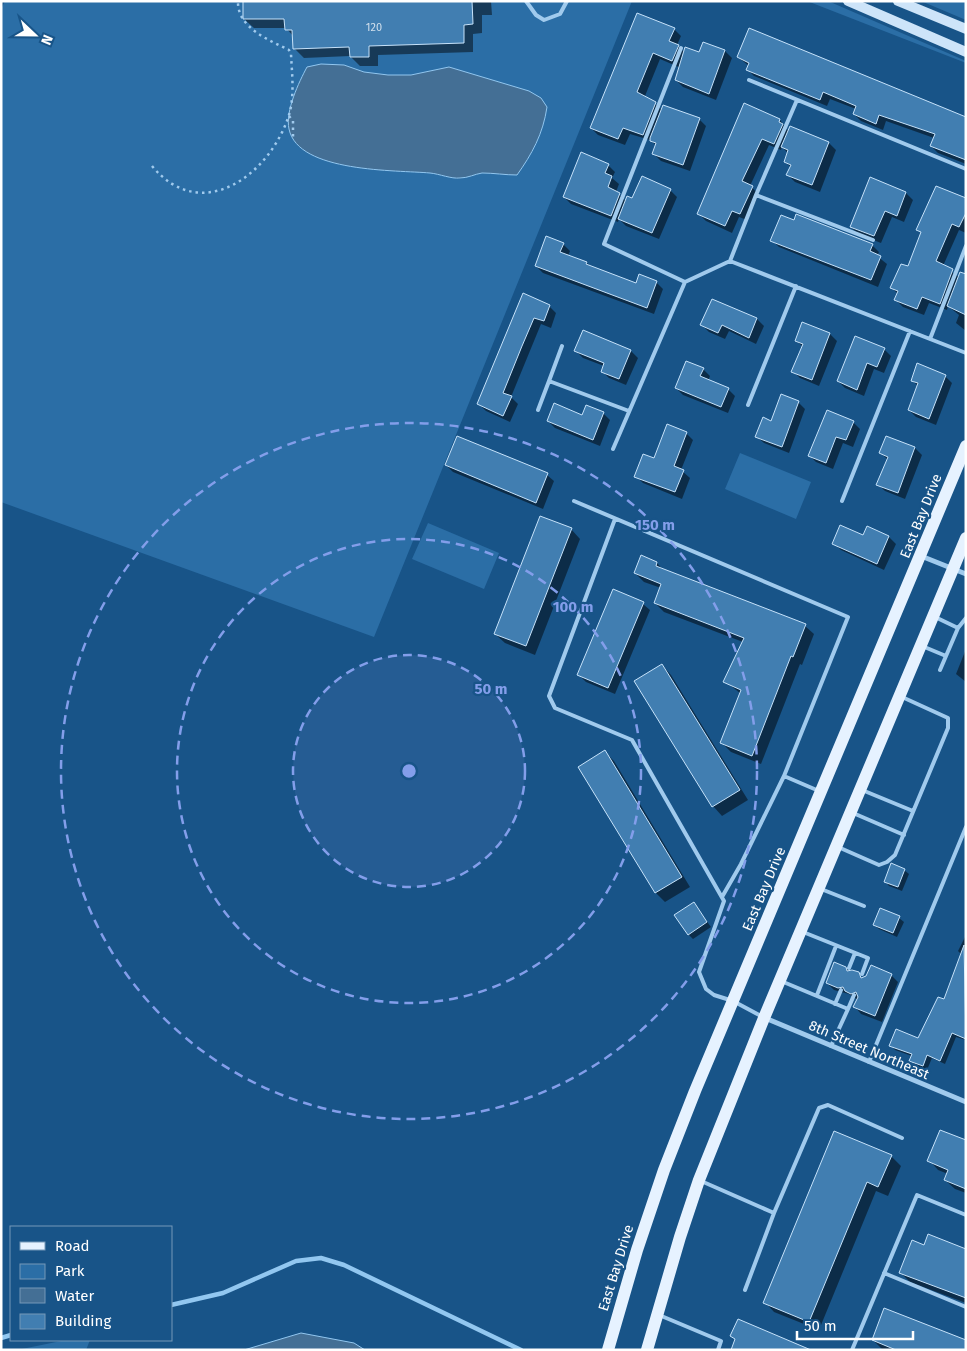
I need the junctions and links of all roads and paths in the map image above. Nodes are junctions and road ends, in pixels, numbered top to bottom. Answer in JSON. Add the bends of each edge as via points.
{"nodes":[{"id":1,"x":238,"y":1,"type":"edge"},
{"id":2,"x":526,"y":1,"type":"edge"},
{"id":3,"x":567,"y":1,"type":"edge"},
{"id":4,"x":848,"y":1,"type":"edge"},
{"id":5,"x":898,"y":1,"type":"edge"},
{"id":6,"x":966,"y":29,"type":"edge"},
{"id":7,"x":681,"y":48,"type":"dead end"},
{"id":8,"x":966,"y":52,"type":"edge"},
{"id":9,"x":750,"y":80,"type":"dead end"},
{"id":10,"x":797,"y":100,"type":"junction"},
{"id":11,"x":289,"y":116,"type":"junction"},
{"id":12,"x":292,"y":139,"type":"dead end"},
{"id":13,"x":152,"y":166,"type":"dead end"},
{"id":14,"x":966,"y":169,"type":"edge"},
{"id":15,"x":756,"y":195,"type":"junction"},
{"id":16,"x":873,"y":240,"type":"dead end"},
{"id":17,"x":966,"y":246,"type":"edge"},
{"id":18,"x":730,"y":261,"type":"junction"},
{"id":19,"x":685,"y":282,"type":"junction"},
{"id":20,"x":796,"y":286,"type":"junction"},
{"id":21,"x":910,"y":331,"type":"junction"},
{"id":22,"x":930,"y":339,"type":"junction"},
{"id":23,"x":562,"y":346,"type":"dead end"},
{"id":24,"x":966,"y":353,"type":"edge"},
{"id":25,"x":549,"y":381,"type":"junction"},
{"id":26,"x":748,"y":405,"type":"dead end"},
{"id":27,"x":538,"y":410,"type":"dead end"},
{"id":28,"x":629,"y":411,"type":"junction"},
{"id":29,"x":966,"y":446,"type":"edge"},
{"id":30,"x":613,"y":449,"type":"dead end"},
{"id":31,"x":574,"y":501,"type":"dead end"},
{"id":32,"x":842,"y":501,"type":"dead end"},
{"id":33,"x":615,"y":518,"type":"junction"},
{"id":34,"x":966,"y":538,"type":"edge"},
{"id":35,"x":921,"y":556,"type":"junction"},
{"id":36,"x":953,"y":569,"type":"junction"},
{"id":37,"x":966,"y":574,"type":"edge"},
{"id":38,"x":933,"y":616,"type":"junction"},
{"id":39,"x":966,"y":618,"type":"edge"},
{"id":40,"x":958,"y":628,"type":"junction"},
{"id":41,"x":921,"y":646,"type":"junction"},
{"id":42,"x":946,"y":656,"type":"junction"},
{"id":43,"x":940,"y":670,"type":"dead end"},
{"id":44,"x":900,"y":696,"type":"junction"},
{"id":45,"x":784,"y":776,"type":"junction"},
{"id":46,"x":861,"y":789,"type":"junction"},
{"id":47,"x":822,"y":792,"type":"junction"},
{"id":48,"x":913,"y":811,"type":"junction"},
{"id":49,"x":851,"y":813,"type":"junction"},
{"id":50,"x":966,"y":827,"type":"edge"},
{"id":51,"x":904,"y":835,"type":"junction"},
{"id":52,"x":836,"y":847,"type":"junction"},
{"id":53,"x":819,"y":888,"type":"junction"},
{"id":54,"x":722,"y":898,"type":"junction"},
{"id":55,"x":864,"y":906,"type":"dead end"},
{"id":56,"x":801,"y":931,"type":"junction"},
{"id":57,"x":836,"y":946,"type":"junction"},
{"id":58,"x":855,"y":953,"type":"junction"},
{"id":59,"x":849,"y":968,"type":"dead end"},
{"id":60,"x":862,"y":974,"type":"dead end"},
{"id":61,"x":780,"y":980,"type":"junction"},
{"id":62,"x":841,"y":990,"type":"dead end"},
{"id":63,"x":817,"y":995,"type":"junction"},
{"id":64,"x":854,"y":995,"type":"dead end"},
{"id":65,"x":733,"y":1001,"type":"junction"},
{"id":66,"x":835,"y":1004,"type":"junction"},
{"id":67,"x":848,"y":1009,"type":"junction"},
{"id":68,"x":764,"y":1018,"type":"junction"},
{"id":69,"x":831,"y":1046,"type":"junction"},
{"id":70,"x":869,"y":1062,"type":"junction"},
{"id":71,"x":966,"y":1102,"type":"edge"},
{"id":72,"x":902,"y":1138,"type":"dead end"},
{"id":73,"x":699,"y":1180,"type":"junction"},
{"id":74,"x":774,"y":1213,"type":"junction"},
{"id":75,"x":966,"y":1215,"type":"edge"},
{"id":76,"x":884,"y":1273,"type":"junction"},
{"id":77,"x":745,"y":1290,"type":"dead end"},
{"id":78,"x":966,"y":1307,"type":"edge"},
{"id":79,"x":657,"y":1314,"type":"junction"},
{"id":80,"x":608,"y":1350,"type":"edge"},
{"id":81,"x":647,"y":1350,"type":"edge"},
{"id":82,"x":718,"y":1350,"type":"edge"},
{"id":83,"x":852,"y":1350,"type":"edge"}],
"edges":[{"from":1,"to":11,"type":"path","via":[[240,17],[246,25],[291,54]]},
{"from":2,"to":3,"type":"lane","via":[[544,20],[560,14]]},
{"from":4,"to":8,"type":"street"},
{"from":5,"to":6,"type":"street"},
{"from":7,"to":19,"type":"lane","via":[[604,244]]},
{"from":9,"to":10,"type":"lane"},
{"from":10,"to":14,"type":"lane"},
{"from":10,"to":15,"type":"lane"},
{"from":11,"to":12,"type":"path","via":[[294,121]]},
{"from":11,"to":13,"type":"path","via":[[256,168],[225,189],[208,194],[183,188],[161,176]]},
{"from":15,"to":16,"type":"lane"},
{"from":15,"to":18,"type":"lane"},
{"from":17,"to":22,"type":"lane"},
{"from":18,"to":19,"type":"lane"},
{"from":18,"to":20,"type":"lane"},
{"from":19,"to":28,"type":"lane"},
{"from":20,"to":21,"type":"lane"},
{"from":20,"to":26,"type":"lane"},
{"from":21,"to":22,"type":"lane"},
{"from":21,"to":32,"type":"lane"},
{"from":22,"to":24,"type":"lane"},
{"from":23,"to":25,"type":"lane"},
{"from":25,"to":27,"type":"lane"},
{"from":25,"to":28,"type":"lane"},
{"from":28,"to":30,"type":"lane"},
{"from":29,"to":35,"type":"main road","name":"East Bay Drive"},
{"from":31,"to":33,"type":"lane"},
{"from":33,"to":45,"type":"lane","via":[[848,618]]},
{"from":33,"to":54,"type":"lane","via":[[549,696],[555,708],[632,740]]},
{"from":34,"to":36,"type":"main road"},
{"from":35,"to":36,"type":"street"},
{"from":35,"to":47,"type":"main road","name":"East Bay Drive"},
{"from":36,"to":37,"type":"street"},
{"from":36,"to":38,"type":"main road"},
{"from":38,"to":40,"type":"lane"},
{"from":38,"to":41,"type":"main road"},
{"from":39,"to":40,"type":"lane"},
{"from":40,"to":42,"type":"lane"},
{"from":41,"to":42,"type":"lane"},
{"from":41,"to":44,"type":"main road"},
{"from":42,"to":43,"type":"lane"},
{"from":44,"to":46,"type":"main road"},
{"from":44,"to":48,"type":"lane","via":[[948,718],[948,728]]},
{"from":45,"to":47,"type":"lane"},
{"from":45,"to":54,"type":"lane"},
{"from":46,"to":48,"type":"lane"},
{"from":46,"to":49,"type":"main road"},
{"from":47,"to":65,"type":"main road","name":"East Bay Drive"},
{"from":48,"to":51,"type":"lane"},
{"from":49,"to":51,"type":"lane"},
{"from":49,"to":52,"type":"main road"},
{"from":50,"to":70,"type":"lane"},
{"from":51,"to":52,"type":"lane","via":[[895,855],[879,865]]},
{"from":52,"to":53,"type":"main road"},
{"from":53,"to":55,"type":"lane"},
{"from":53,"to":56,"type":"main road"},
{"from":54,"to":65,"type":"lane","via":[[724,901],[699,972],[706,989]]},
{"from":56,"to":57,"type":"lane"},
{"from":56,"to":61,"type":"main road"},
{"from":57,"to":58,"type":"lane"},
{"from":57,"to":63,"type":"lane"},
{"from":58,"to":59,"type":"lane"},
{"from":58,"to":60,"type":"lane","via":[[868,958]]},
{"from":61,"to":63,"type":"lane"},
{"from":61,"to":68,"type":"main road"},
{"from":62,"to":66,"type":"lane"},
{"from":63,"to":66,"type":"lane"},
{"from":64,"to":67,"type":"lane"},
{"from":65,"to":68,"type":"lane"},
{"from":65,"to":80,"type":"main road","name":"East Bay Drive","via":[[664,1170],[636,1250]]},
{"from":66,"to":67,"type":"lane"},
{"from":67,"to":69,"type":"lane"},
{"from":68,"to":69,"type":"street","name":"8th Street Northeast"},
{"from":68,"to":73,"type":"main road"},
{"from":69,"to":70,"type":"street","name":"8th Street Northeast"},
{"from":70,"to":71,"type":"street","name":"8th Street Northeast"},
{"from":72,"to":74,"type":"lane","via":[[828,1104],[819,1108]]},
{"from":73,"to":74,"type":"lane"},
{"from":73,"to":79,"type":"main road"},
{"from":74,"to":77,"type":"lane"},
{"from":75,"to":76,"type":"lane","via":[[917,1195]]},
{"from":76,"to":78,"type":"lane"},
{"from":76,"to":83,"type":"lane"},
{"from":79,"to":81,"type":"main road"},
{"from":79,"to":82,"type":"lane","via":[[721,1341]]}]}
